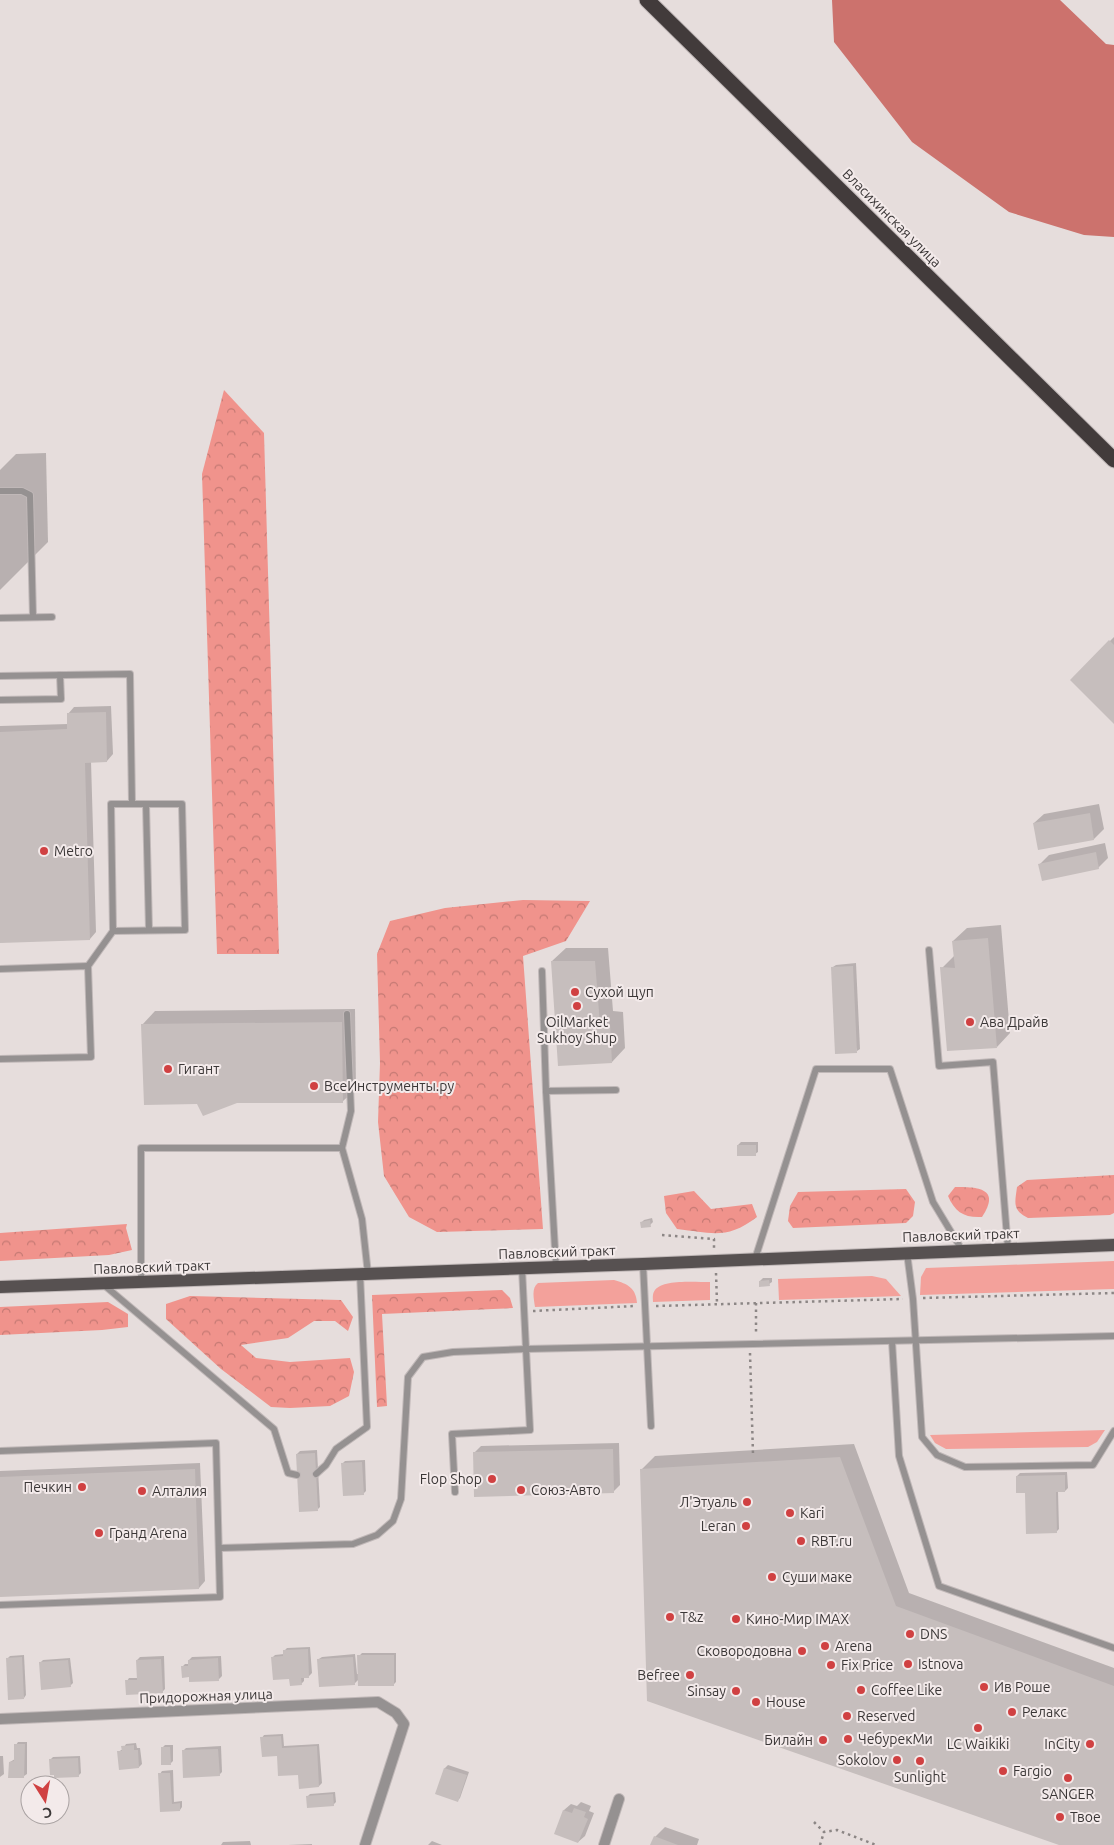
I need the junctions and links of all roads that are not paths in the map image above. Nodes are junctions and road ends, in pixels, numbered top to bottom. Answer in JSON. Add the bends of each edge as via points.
{"nodes":[{"id":1,"x":648,"y":0,"type":"edge"},
{"id":2,"x":1114,"y":460,"type":"edge"},
{"id":3,"x":0,"y":491,"type":"edge"},
{"id":4,"x":34,"y":617,"type":"junction"},
{"id":5,"x":52,"y":617,"type":"dead end"},
{"id":6,"x":0,"y":618,"type":"edge"},
{"id":7,"x":60,"y":675,"type":"junction"},
{"id":8,"x":0,"y":676,"type":"edge"},
{"id":9,"x":0,"y":700,"type":"edge"},
{"id":10,"x":132,"y":804,"type":"junction"},
{"id":11,"x":146,"y":804,"type":"junction"},
{"id":12,"x":149,"y":930,"type":"junction"},
{"id":13,"x":113,"y":931,"type":"junction"},
{"id":14,"x":929,"y":950,"type":"dead end"},
{"id":15,"x":88,"y":966,"type":"junction"},
{"id":16,"x":0,"y":969,"type":"edge"},
{"id":17,"x":542,"y":971,"type":"dead end"},
{"id":18,"x":347,"y":1014,"type":"dead end"},
{"id":19,"x":0,"y":1059,"type":"edge"},
{"id":20,"x":616,"y":1090,"type":"dead end"},
{"id":21,"x":546,"y":1091,"type":"junction"},
{"id":22,"x":342,"y":1148,"type":"junction"},
{"id":23,"x":1114,"y":1245,"type":"edge"},
{"id":24,"x":1008,"y":1249,"type":"junction"},
{"id":25,"x":962,"y":1250,"type":"junction"},
{"id":26,"x":907,"y":1252,"type":"junction"},
{"id":27,"x":755,"y":1258,"type":"junction"},
{"id":28,"x":643,"y":1264,"type":"junction"},
{"id":29,"x":556,"y":1267,"type":"junction"},
{"id":30,"x":522,"y":1268,"type":"junction"},
{"id":31,"x":364,"y":1274,"type":"junction"},
{"id":32,"x":141,"y":1282,"type":"junction"},
{"id":33,"x":103,"y":1284,"type":"junction"},
{"id":34,"x":0,"y":1287,"type":"edge"},
{"id":35,"x":1114,"y":1336,"type":"edge"},
{"id":36,"x":915,"y":1340,"type":"junction"},
{"id":37,"x":892,"y":1341,"type":"junction"},
{"id":38,"x":648,"y":1347,"type":"junction"},
{"id":39,"x":526,"y":1350,"type":"junction"},
{"id":40,"x":651,"y":1426,"type":"dead end"},
{"id":41,"x":1114,"y":1431,"type":"edge"},
{"id":42,"x":0,"y":1451,"type":"edge"},
{"id":43,"x":316,"y":1474,"type":"dead end"},
{"id":44,"x":297,"y":1475,"type":"dead end"},
{"id":45,"x":455,"y":1492,"type":"dead end"},
{"id":46,"x":220,"y":1548,"type":"junction"},
{"id":47,"x":0,"y":1605,"type":"edge"},
{"id":48,"x":1114,"y":1648,"type":"edge"},
{"id":49,"x":0,"y":1718,"type":"edge"},
{"id":50,"x":619,"y":1798,"type":"dead end"},
{"id":51,"x":365,"y":1845,"type":"edge"},
{"id":52,"x":604,"y":1845,"type":"edge"}],
"edges":[{"from":1,"to":2,"type":"highway","name":"Власихинская улица"},
{"from":3,"to":4,"type":"lane","via":[[22,491],[30,496]]},
{"from":4,"to":5,"type":"lane"},
{"from":4,"to":6,"type":"lane"},
{"from":7,"to":8,"type":"lane"},
{"from":7,"to":9,"type":"lane","via":[[61,699]]},
{"from":7,"to":10,"type":"lane","via":[[130,674]]},
{"from":10,"to":11,"type":"lane"},
{"from":10,"to":13,"type":"lane","via":[[111,804]]},
{"from":11,"to":12,"type":"lane"},
{"from":11,"to":12,"type":"lane","via":[[182,804],[185,930]]},
{"from":12,"to":13,"type":"lane"},
{"from":13,"to":15,"type":"lane"},
{"from":14,"to":24,"type":"lane","via":[[939,1066],[993,1062]]},
{"from":15,"to":16,"type":"lane"},
{"from":15,"to":19,"type":"lane","via":[[91,1057]]},
{"from":17,"to":21,"type":"lane"},
{"from":18,"to":22,"type":"lane","via":[[351,1111]]},
{"from":20,"to":21,"type":"lane"},
{"from":21,"to":29,"type":"lane"},
{"from":22,"to":31,"type":"lane","via":[[362,1219]]},
{"from":22,"to":32,"type":"lane","via":[[141,1148]]},
{"from":23,"to":24,"type":"main road","name":"Павловский тракт"},
{"from":24,"to":25,"type":"main road","name":"Павловский тракт"},
{"from":25,"to":26,"type":"main road","name":"Павловский тракт"},
{"from":25,"to":27,"type":"lane","via":[[932,1202],[890,1069],[816,1069]]},
{"from":26,"to":27,"type":"main road","name":"Павловский тракт"},
{"from":26,"to":36,"type":"lane"},
{"from":27,"to":28,"type":"main road","name":"Павловский тракт"},
{"from":28,"to":29,"type":"main road","name":"Павловский тракт"},
{"from":28,"to":38,"type":"lane"},
{"from":29,"to":30,"type":"main road","name":"Павловский тракт"},
{"from":30,"to":31,"type":"main road","name":"Павловский тракт"},
{"from":30,"to":39,"type":"lane"},
{"from":31,"to":32,"type":"main road","name":"Павловский тракт"},
{"from":31,"to":43,"type":"lane","via":[[367,1427],[336,1449]]},
{"from":32,"to":33,"type":"main road","name":"Павловский тракт"},
{"from":33,"to":34,"type":"main road","name":"Павловский тракт"},
{"from":33,"to":44,"type":"lane","via":[[274,1428],[288,1473]]},
{"from":35,"to":36,"type":"lane"},
{"from":36,"to":37,"type":"lane"},
{"from":36,"to":41,"type":"lane","via":[[922,1437],[937,1454],[966,1467],[1093,1465]]},
{"from":37,"to":38,"type":"lane"},
{"from":37,"to":48,"type":"lane","via":[[899,1456],[939,1586]]},
{"from":38,"to":39,"type":"lane"},
{"from":38,"to":40,"type":"lane"},
{"from":39,"to":45,"type":"lane","via":[[530,1430],[452,1434]]},
{"from":39,"to":46,"type":"lane","via":[[453,1352],[423,1357],[408,1377],[401,1499],[393,1521],[377,1535],[353,1544]]},
{"from":42,"to":46,"type":"lane","via":[[216,1443]]},
{"from":46,"to":47,"type":"lane","via":[[220,1597]]},
{"from":49,"to":51,"type":"street","name":"Придорожная улица","via":[[378,1702],[396,1713],[404,1724]]},
{"from":50,"to":52,"type":"street"}]}
